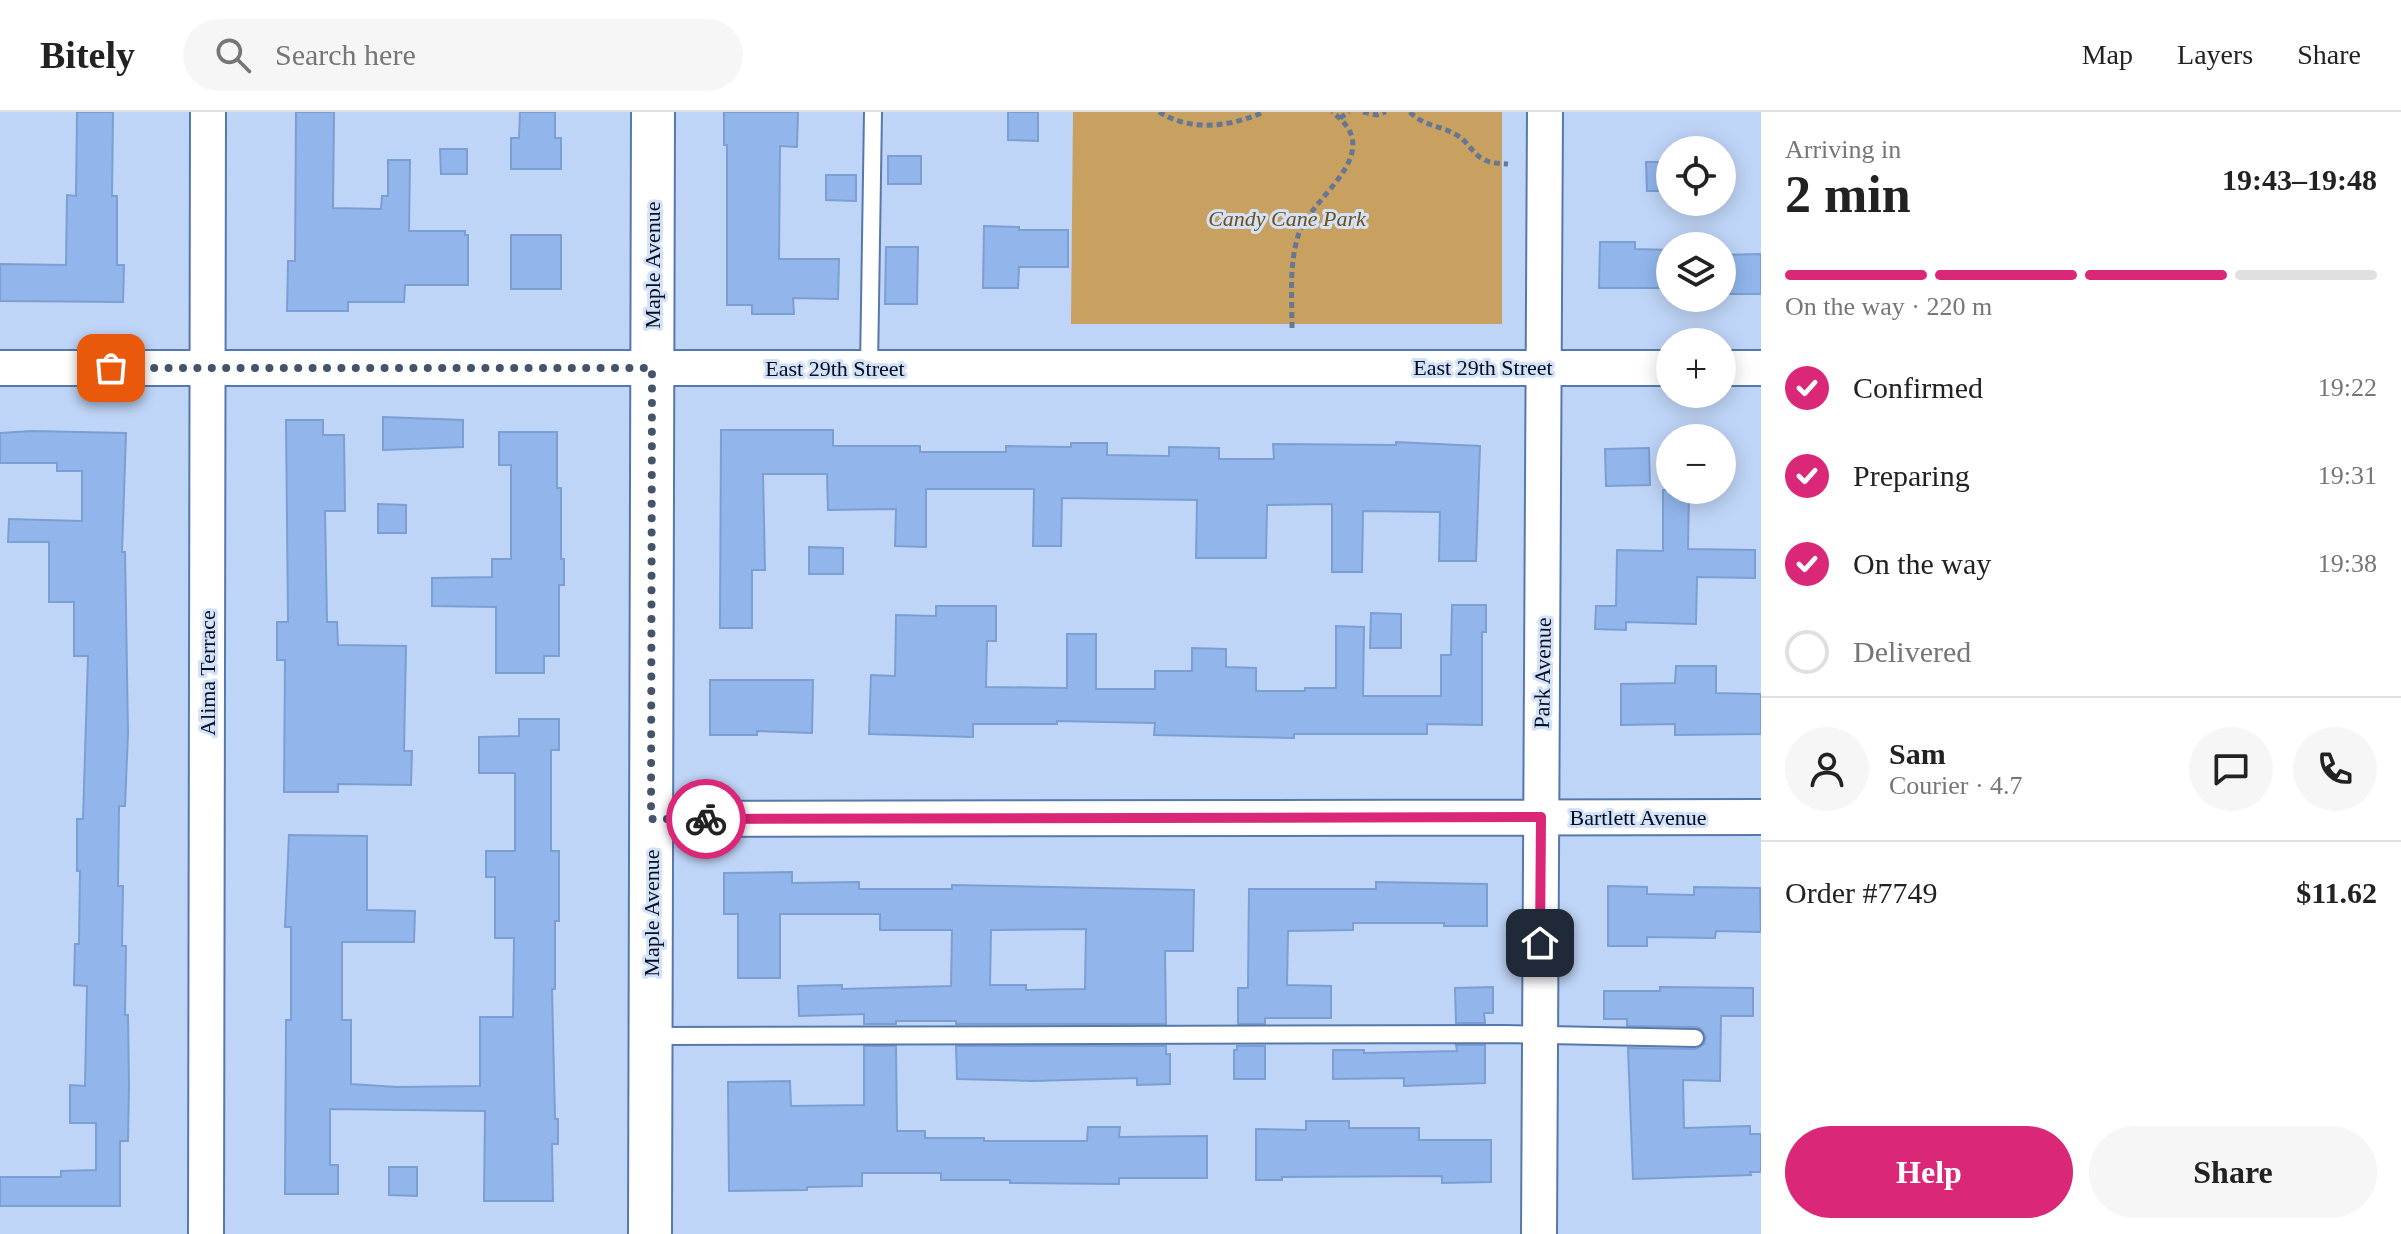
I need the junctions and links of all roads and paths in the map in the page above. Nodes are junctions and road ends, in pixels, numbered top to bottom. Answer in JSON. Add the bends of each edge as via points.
{"nodes":[{"id":1,"x":208,"y":112,"type":"edge"},
{"id":2,"x":653,"y":112,"type":"edge"},
{"id":3,"x":873,"y":112,"type":"edge"},
{"id":4,"x":1159,"y":112,"type":"edge"},
{"id":5,"x":1264,"y":112,"type":"edge"},
{"id":6,"x":1332,"y":112,"type":"edge"},
{"id":7,"x":1349,"y":112,"type":"edge"},
{"id":8,"x":1363,"y":112,"type":"edge"},
{"id":9,"x":1386,"y":112,"type":"edge"},
{"id":10,"x":1410,"y":112,"type":"edge"},
{"id":11,"x":1545,"y":112,"type":"edge"},
{"id":12,"x":1340,"y":118,"type":"junction"},
{"id":13,"x":1508,"y":164,"type":"dead end"},
{"id":14,"x":1292,"y":328,"type":"dead end"},
{"id":15,"x":1545,"y":367,"type":"junction"},
{"id":16,"x":0,"y":368,"type":"edge"},
{"id":17,"x":208,"y":368,"type":"junction"},
{"id":18,"x":652,"y":368,"type":"junction"},
{"id":19,"x":869,"y":368,"type":"junction"},
{"id":20,"x":1656,"y":368,"type":"edge"},
{"id":21,"x":1736,"y":368,"type":"edge"},
{"id":22,"x":1761,"y":368,"type":"edge"},
{"id":23,"x":1541,"y":817,"type":"junction"},
{"id":24,"x":1761,"y":817,"type":"edge"},
{"id":25,"x":651,"y":819,"type":"junction"},
{"id":26,"x":1540,"y":1035,"type":"junction"},
{"id":27,"x":650,"y":1036,"type":"junction"},
{"id":28,"x":1695,"y":1038,"type":"dead end"},
{"id":29,"x":206,"y":1234,"type":"edge"},
{"id":30,"x":650,"y":1234,"type":"edge"},
{"id":31,"x":1539,"y":1234,"type":"edge"}],
"edges":[{"from":1,"to":17,"type":"street","name":"Alima Terrace"},
{"from":2,"to":18,"type":"street","name":"Maple Avenue"},
{"from":3,"to":19,"type":"lane"},
{"from":4,"to":5,"type":"path","via":[[1185,125],[1213,127]]},
{"from":6,"to":12,"type":"path"},
{"from":7,"to":12,"type":"path"},
{"from":8,"to":9,"type":"path"},
{"from":10,"to":13,"type":"path","via":[[1426,125],[1463,138],[1482,159]]},
{"from":11,"to":15,"type":"street","name":"Park Avenue"},
{"from":12,"to":14,"type":"path","via":[[1349,130],[1350,158],[1336,186],[1309,212],[1299,233],[1292,262]]},
{"from":15,"to":19,"type":"street","name":"East 29th Street"},
{"from":15,"to":20,"type":"street","name":"East 29th Street"},
{"from":15,"to":23,"type":"street","name":"Park Avenue"},
{"from":16,"to":17,"type":"street","name":"East 29th Street"},
{"from":17,"to":18,"type":"street","name":"East 29th Street"},
{"from":17,"to":29,"type":"street","name":"Alima Terrace"},
{"from":18,"to":19,"type":"street","name":"East 29th Street"},
{"from":18,"to":25,"type":"street","name":"Maple Avenue"},
{"from":21,"to":22,"type":"street"},
{"from":23,"to":24,"type":"street","name":"Bartlett Avenue"},
{"from":23,"to":25,"type":"street","name":"Bartlett Avenue"},
{"from":23,"to":26,"type":"street","name":"Park Avenue"},
{"from":25,"to":27,"type":"street","name":"Maple Avenue"},
{"from":26,"to":27,"type":"lane"},
{"from":26,"to":28,"type":"lane"},
{"from":26,"to":31,"type":"street","name":"Park Avenue"},
{"from":27,"to":30,"type":"street","name":"Maple Avenue"}]}
